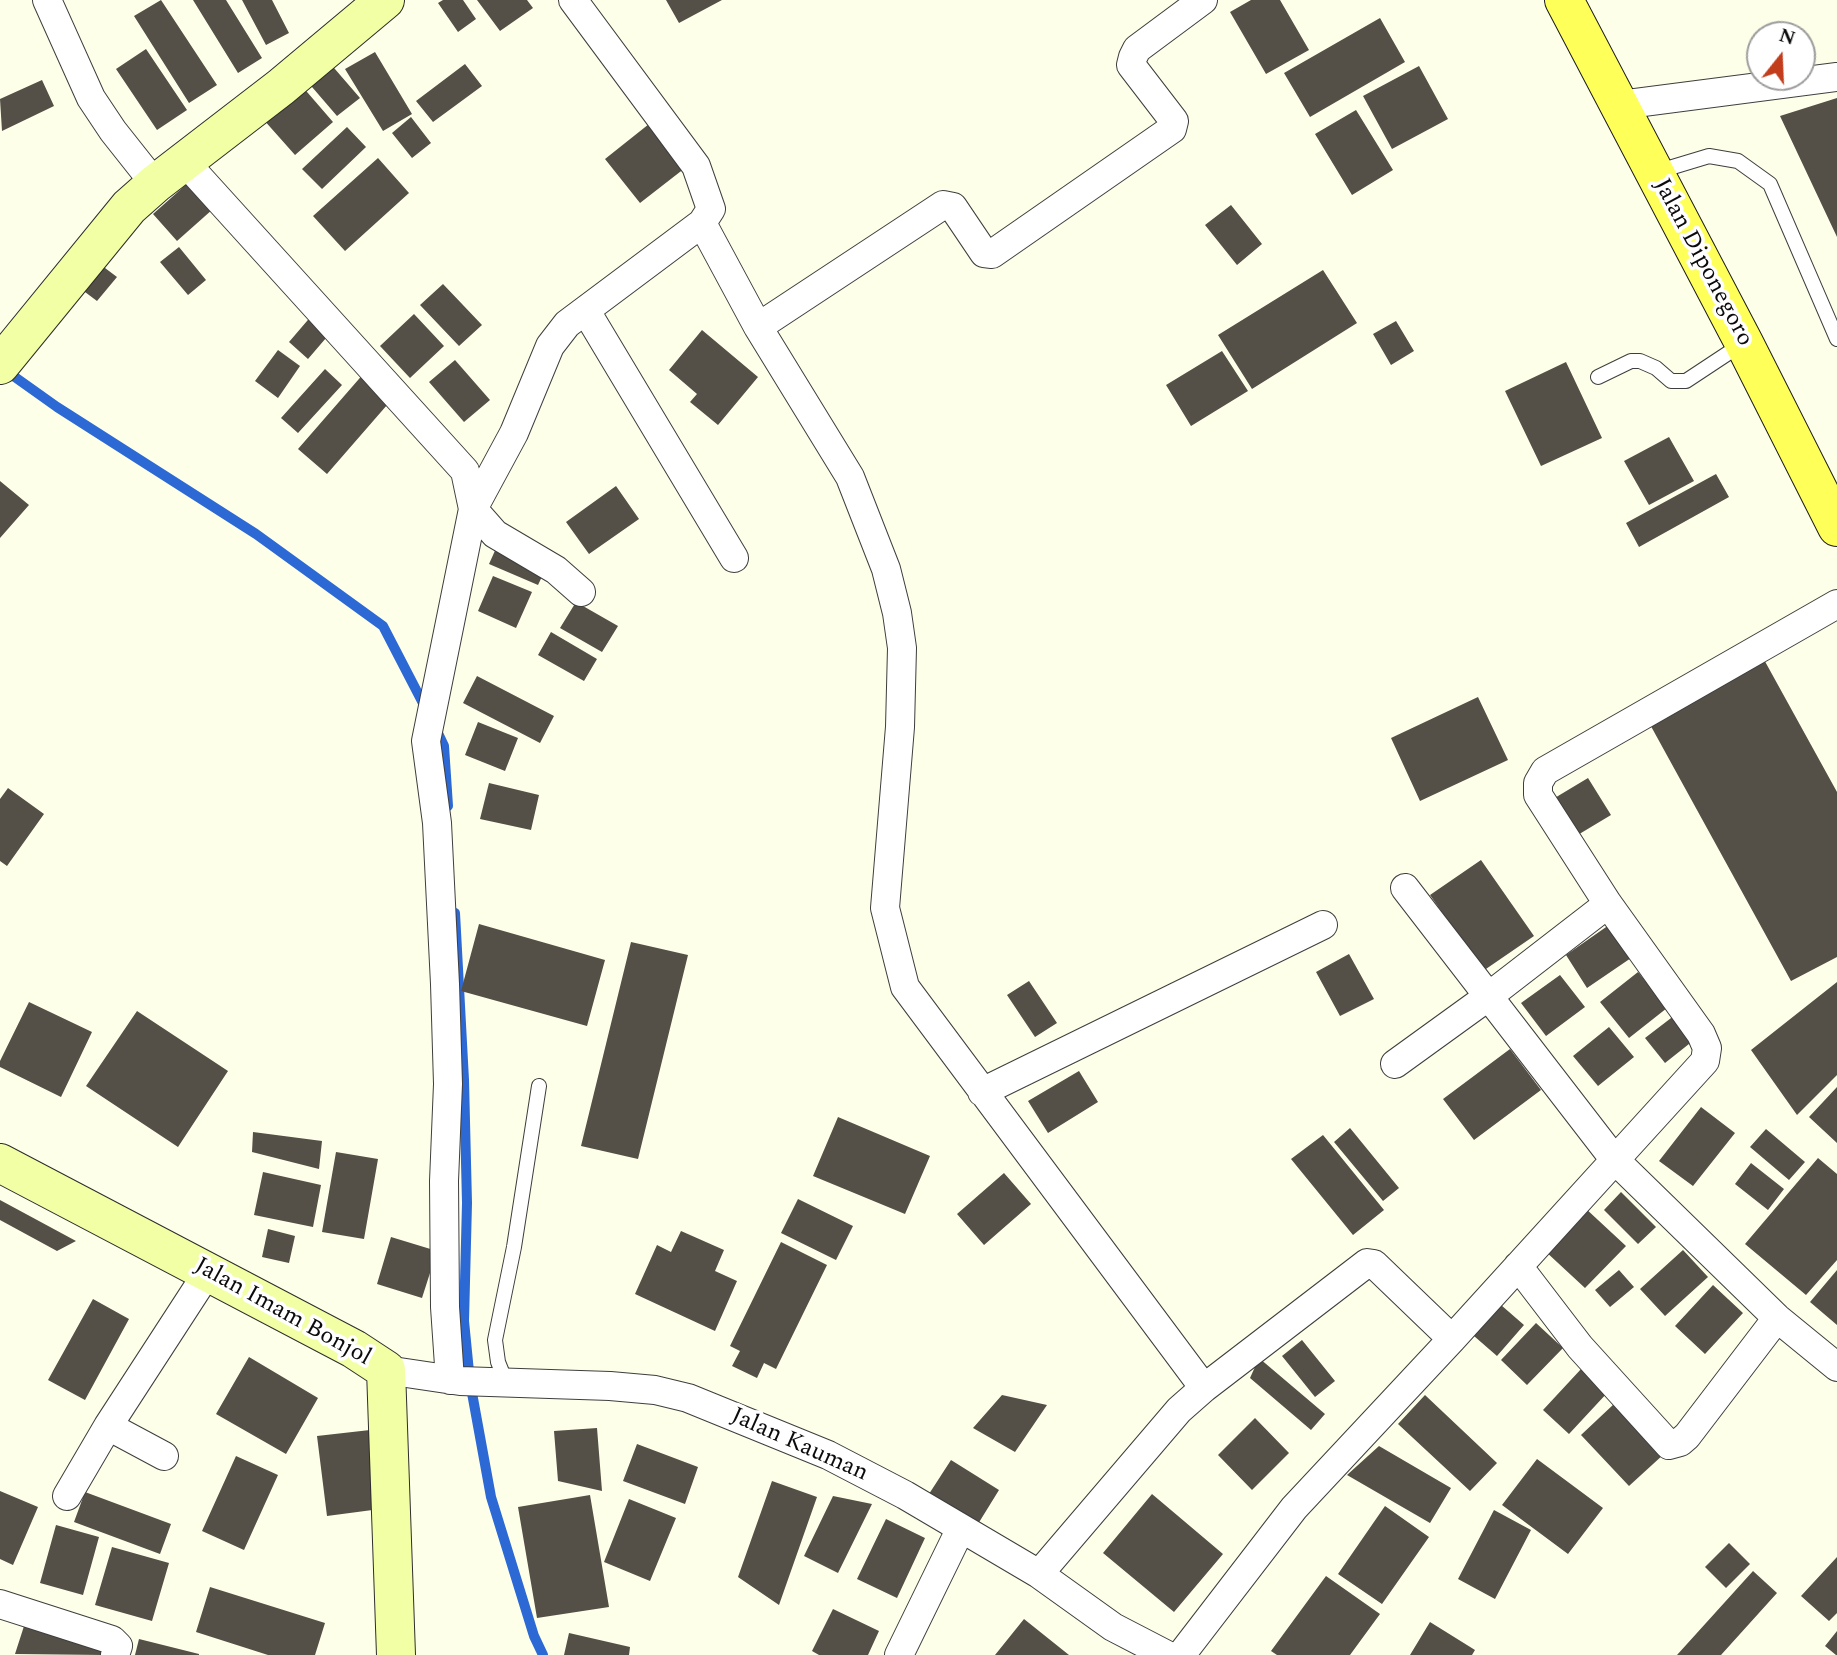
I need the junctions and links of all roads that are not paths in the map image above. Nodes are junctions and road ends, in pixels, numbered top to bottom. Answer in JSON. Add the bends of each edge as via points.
{"nodes":[{"id":1,"x":47,"y":0,"type":"edge"},
{"id":2,"x":573,"y":0,"type":"edge"},
{"id":3,"x":1203,"y":0,"type":"edge"},
{"id":4,"x":1563,"y":0,"type":"edge"},
{"id":5,"x":378,"y":2,"type":"edge"},
{"id":6,"x":1837,"y":77,"type":"edge"},
{"id":7,"x":1620,"y":105,"type":"junction"},
{"id":8,"x":170,"y":172,"type":"junction"},
{"id":9,"x":1655,"y":172,"type":"junction"},
{"id":10,"x":702,"y":222,"type":"junction"},
{"id":11,"x":586,"y":311,"type":"junction"},
{"id":12,"x":758,"y":327,"type":"junction"},
{"id":13,"x":1837,"y":339,"type":"edge"},
{"id":14,"x":1744,"y":343,"type":"junction"},
{"id":15,"x":9,"y":354,"type":"edge"},
{"id":16,"x":1598,"y":377,"type":"dead end"},
{"id":17,"x":473,"y":509,"type":"junction"},
{"id":18,"x":1837,"y":527,"type":"edge"},
{"id":19,"x":734,"y":558,"type":"dead end"},
{"id":20,"x":581,"y":592,"type":"dead end"},
{"id":21,"x":1837,"y":604,"type":"edge"},
{"id":22,"x":1405,"y":888,"type":"dead end"},
{"id":23,"x":1608,"y":904,"type":"junction"},
{"id":24,"x":1323,"y":925,"type":"dead end"},
{"id":25,"x":1489,"y":996,"type":"junction"},
{"id":26,"x":1395,"y":1064,"type":"dead end"},
{"id":27,"x":539,"y":1086,"type":"dead end"},
{"id":28,"x":982,"y":1092,"type":"junction"},
{"id":29,"x":1614,"y":1159,"type":"junction"},
{"id":30,"x":0,"y":1163,"type":"edge"},
{"id":31,"x":1518,"y":1266,"type":"junction"},
{"id":32,"x":208,"y":1272,"type":"junction"},
{"id":33,"x":1777,"y":1318,"type":"junction"},
{"id":34,"x":1452,"y":1339,"type":"junction"},
{"id":35,"x":1837,"y":1367,"type":"edge"},
{"id":36,"x":386,"y":1370,"type":"junction"},
{"id":37,"x":455,"y":1380,"type":"junction"},
{"id":38,"x":499,"y":1381,"type":"junction"},
{"id":39,"x":1203,"y":1388,"type":"junction"},
{"id":40,"x":108,"y":1426,"type":"junction"},
{"id":41,"x":164,"y":1456,"type":"dead end"},
{"id":42,"x":67,"y":1496,"type":"dead end"},
{"id":43,"x":961,"y":1528,"type":"junction"},
{"id":44,"x":1039,"y":1574,"type":"junction"},
{"id":45,"x":0,"y":1604,"type":"edge"},
{"id":46,"x":115,"y":1655,"type":"edge"},
{"id":47,"x":396,"y":1655,"type":"edge"},
{"id":48,"x":899,"y":1655,"type":"edge"},
{"id":49,"x":1167,"y":1655,"type":"edge"},
{"id":50,"x":1181,"y":1655,"type":"edge"}],
"edges":[{"from":1,"to":8,"type":"street","via":[[91,98],[113,131]]},
{"from":2,"to":10,"type":"street","via":[[696,166],[710,209]]},
{"from":3,"to":12,"type":"street","via":[[1138,49],[1131,65],[1174,121],[1171,129],[992,254],[984,253],[953,207],[943,205]]},
{"from":4,"to":7,"type":"main road","name":"Jalan Diponegoro"},
{"from":5,"to":8,"type":"main road","via":[[281,87]]},
{"from":6,"to":7,"type":"street"},
{"from":7,"to":9,"type":"main road","name":"Jalan Diponegoro"},
{"from":8,"to":15,"type":"main road","via":[[129,207]]},
{"from":8,"to":17,"type":"street","via":[[465,471]]},
{"from":9,"to":13,"type":"lane","via":[[1709,156],[1738,161],[1770,184]]},
{"from":9,"to":14,"type":"main road","name":"Jalan Diponegoro"},
{"from":10,"to":11,"type":"street"},
{"from":10,"to":12,"type":"street"},
{"from":11,"to":17,"type":"street","via":[[550,346],[514,433]]},
{"from":11,"to":19,"type":"street"},
{"from":12,"to":28,"type":"street","via":[[850,477],[886,569],[902,648],[885,908],[905,987]]},
{"from":14,"to":16,"type":"lane","via":[[1686,381],[1671,381],[1656,368],[1631,361]]},
{"from":14,"to":18,"type":"main road","name":"Jalan Diponegoro"},
{"from":17,"to":20,"type":"street","via":[[495,534],[556,570]]},
{"from":17,"to":37,"type":"street","via":[[426,732],[437,823],[446,984],[445,1307]]},
{"from":21,"to":23,"type":"street","via":[[1545,771],[1538,794]]},
{"from":22,"to":25,"type":"street"},
{"from":23,"to":25,"type":"street"},
{"from":23,"to":29,"type":"street","via":[[1707,1048],[1698,1071]]},
{"from":24,"to":28,"type":"street"},
{"from":25,"to":26,"type":"street"},
{"from":25,"to":29,"type":"street"},
{"from":27,"to":38,"type":"lane","via":[[495,1340]]},
{"from":28,"to":39,"type":"street"},
{"from":29,"to":31,"type":"street"},
{"from":29,"to":33,"type":"street"},
{"from":30,"to":32,"type":"main road","name":"Jalan Imam Bonjol"},
{"from":31,"to":33,"type":"street","via":[[1580,1347],[1669,1445],[1687,1436]]},
{"from":31,"to":34,"type":"street"},
{"from":32,"to":36,"type":"main road","name":"Jalan Imam Bonjol"},
{"from":32,"to":40,"type":"street"},
{"from":33,"to":35,"type":"street"},
{"from":34,"to":39,"type":"street","via":[[1374,1264],[1367,1263]]},
{"from":34,"to":50,"type":"street","via":[[1294,1508]]},
{"from":36,"to":37,"type":"street","name":"Jalan Kauman"},
{"from":36,"to":47,"type":"main road","name":"Jalan Imam Bonjol"},
{"from":37,"to":38,"type":"street","name":"Jalan Kauman"},
{"from":38,"to":43,"type":"street","name":"Jalan Kauman","via":[[610,1386],[688,1398],[828,1455]]},
{"from":39,"to":44,"type":"street"},
{"from":40,"to":41,"type":"street"},
{"from":40,"to":42,"type":"street"},
{"from":43,"to":44,"type":"street","name":"Jalan Kauman"},
{"from":43,"to":48,"type":"street"},
{"from":44,"to":49,"type":"street","name":"Jalan Kauman","via":[[1113,1627]]},
{"from":45,"to":46,"type":"street","via":[[112,1640],[118,1646]]}]}
